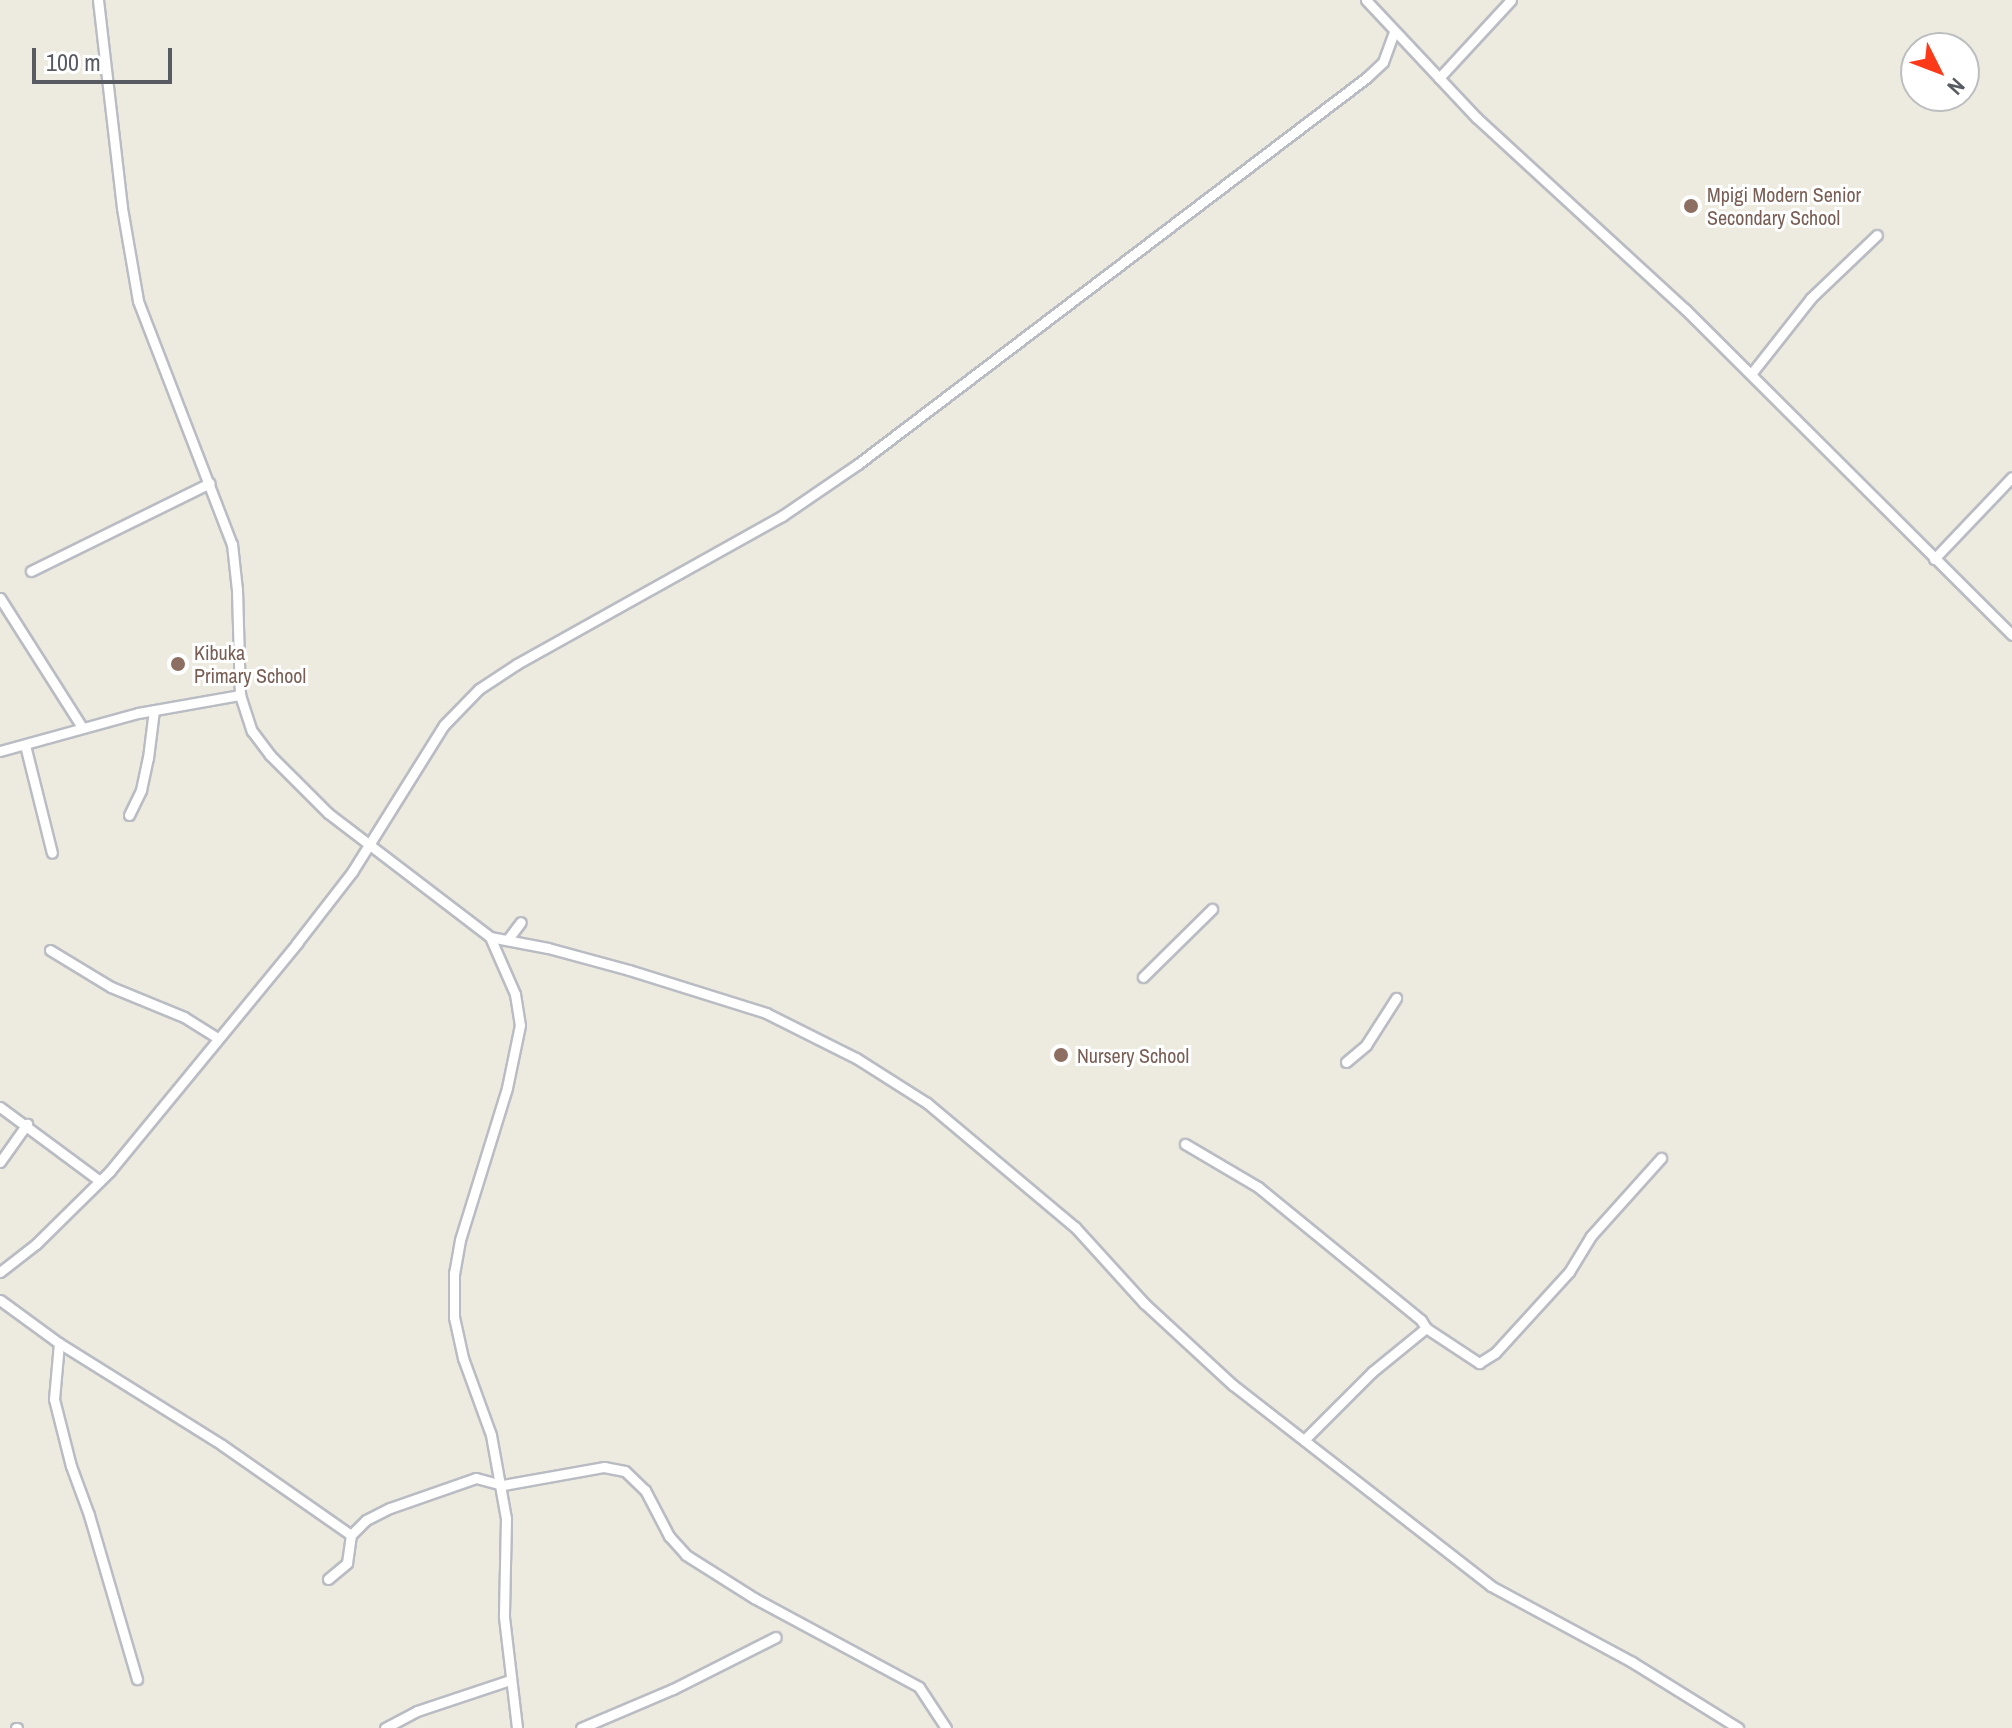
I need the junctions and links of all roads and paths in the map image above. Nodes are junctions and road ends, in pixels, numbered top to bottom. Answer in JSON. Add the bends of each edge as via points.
{"nodes":[{"id":1,"x":98,"y":0,"type":"edge"},
{"id":2,"x":1366,"y":0,"type":"edge"},
{"id":3,"x":1511,"y":0,"type":"edge"},
{"id":4,"x":1394,"y":32,"type":"junction"},
{"id":5,"x":1439,"y":78,"type":"junction"},
{"id":6,"x":1877,"y":235,"type":"dead end"},
{"id":7,"x":1751,"y":374,"type":"junction"},
{"id":8,"x":2012,"y":477,"type":"edge"},
{"id":9,"x":210,"y":483,"type":"junction"},
{"id":10,"x":1934,"y":559,"type":"junction"},
{"id":11,"x":31,"y":571,"type":"dead end"},
{"id":12,"x":0,"y":598,"type":"edge"},
{"id":13,"x":2012,"y":635,"type":"edge"},
{"id":14,"x":240,"y":695,"type":"junction"},
{"id":15,"x":154,"y":710,"type":"junction"},
{"id":16,"x":82,"y":727,"type":"junction"},
{"id":17,"x":25,"y":745,"type":"junction"},
{"id":18,"x":0,"y":751,"type":"edge"},
{"id":19,"x":129,"y":815,"type":"dead end"},
{"id":20,"x":368,"y":844,"type":"junction"},
{"id":21,"x":52,"y":853,"type":"dead end"},
{"id":22,"x":1212,"y":909,"type":"dead end"},
{"id":23,"x":521,"y":922,"type":"dead end"},
{"id":24,"x":490,"y":937,"type":"junction"},
{"id":25,"x":508,"y":939,"type":"junction"},
{"id":26,"x":50,"y":950,"type":"dead end"},
{"id":27,"x":1143,"y":977,"type":"dead end"},
{"id":28,"x":1396,"y":998,"type":"dead end"},
{"id":29,"x":218,"y":1038,"type":"junction"},
{"id":30,"x":1346,"y":1062,"type":"dead end"},
{"id":31,"x":0,"y":1107,"type":"edge"},
{"id":32,"x":27,"y":1124,"type":"junction"},
{"id":33,"x":1185,"y":1144,"type":"dead end"},
{"id":34,"x":1661,"y":1158,"type":"dead end"},
{"id":35,"x":0,"y":1162,"type":"edge"},
{"id":36,"x":100,"y":1181,"type":"junction"},
{"id":37,"x":0,"y":1272,"type":"edge"},
{"id":38,"x":0,"y":1300,"type":"edge"},
{"id":39,"x":1426,"y":1328,"type":"junction"},
{"id":40,"x":59,"y":1343,"type":"junction"},
{"id":41,"x":1305,"y":1439,"type":"junction"},
{"id":42,"x":500,"y":1483,"type":"junction"},
{"id":43,"x":351,"y":1535,"type":"junction"},
{"id":44,"x":328,"y":1579,"type":"dead end"},
{"id":45,"x":776,"y":1637,"type":"dead end"},
{"id":46,"x":137,"y":1679,"type":"dead end"},
{"id":47,"x":510,"y":1680,"type":"junction"},
{"id":48,"x":385,"y":1728,"type":"edge"},
{"id":49,"x":517,"y":1728,"type":"edge"},
{"id":50,"x":581,"y":1728,"type":"edge"},
{"id":51,"x":946,"y":1728,"type":"edge"},
{"id":52,"x":1738,"y":1728,"type":"edge"}],
"edges":[{"from":1,"to":9,"type":"street","via":[[138,301]]},
{"from":2,"to":4,"type":"street"},
{"from":3,"to":5,"type":"street"},
{"from":4,"to":5,"type":"street"},
{"from":4,"to":20,"type":"street","via":[[1383,62],[1366,78],[858,464],[782,516],[479,689],[444,725]]},
{"from":5,"to":7,"type":"street"},
{"from":6,"to":7,"type":"street","via":[[1811,298]]},
{"from":7,"to":10,"type":"street"},
{"from":8,"to":10,"type":"street"},
{"from":9,"to":11,"type":"street"},
{"from":9,"to":14,"type":"street","via":[[232,544]]},
{"from":10,"to":13,"type":"street"},
{"from":12,"to":16,"type":"street"},
{"from":14,"to":15,"type":"street"},
{"from":14,"to":20,"type":"street","via":[[252,731],[270,755]]},
{"from":15,"to":16,"type":"street"},
{"from":15,"to":19,"type":"street","via":[[141,790]]},
{"from":16,"to":17,"type":"street"},
{"from":17,"to":18,"type":"street"},
{"from":17,"to":21,"type":"street"},
{"from":20,"to":24,"type":"street"},
{"from":20,"to":29,"type":"street","via":[[352,872]]},
{"from":22,"to":27,"type":"street"},
{"from":23,"to":25,"type":"street"},
{"from":24,"to":25,"type":"street"},
{"from":24,"to":42,"type":"street","via":[[515,994],[520,1025],[507,1088],[460,1240],[454,1317],[491,1435]]},
{"from":25,"to":41,"type":"street","via":[[713,993],[766,1013],[917,1096],[1075,1227],[1144,1303],[1233,1385]]},
{"from":26,"to":29,"type":"street","via":[[111,987],[184,1017]]},
{"from":28,"to":30,"type":"street","via":[[1366,1045]]},
{"from":29,"to":36,"type":"street"},
{"from":31,"to":32,"type":"street"},
{"from":32,"to":35,"type":"street"},
{"from":32,"to":36,"type":"street"},
{"from":33,"to":39,"type":"street","via":[[1258,1187]]},
{"from":34,"to":39,"type":"street","via":[[1495,1353],[1479,1363]]},
{"from":36,"to":37,"type":"street"},
{"from":38,"to":40,"type":"street"},
{"from":39,"to":41,"type":"street","via":[[1372,1372]]},
{"from":40,"to":43,"type":"street","via":[[222,1445]]},
{"from":40,"to":46,"type":"street","via":[[54,1399]]},
{"from":41,"to":52,"type":"street","via":[[1491,1586],[1632,1662]]},
{"from":42,"to":43,"type":"street","via":[[476,1478],[390,1508]]},
{"from":42,"to":47,"type":"street","via":[[506,1518],[504,1617]]},
{"from":42,"to":51,"type":"street","via":[[604,1467],[625,1471],[645,1490],[669,1536],[686,1555],[919,1687]]},
{"from":43,"to":44,"type":"street","via":[[347,1563]]},
{"from":45,"to":50,"type":"street"},
{"from":47,"to":48,"type":"street","via":[[417,1711]]},
{"from":47,"to":49,"type":"street"}]}
